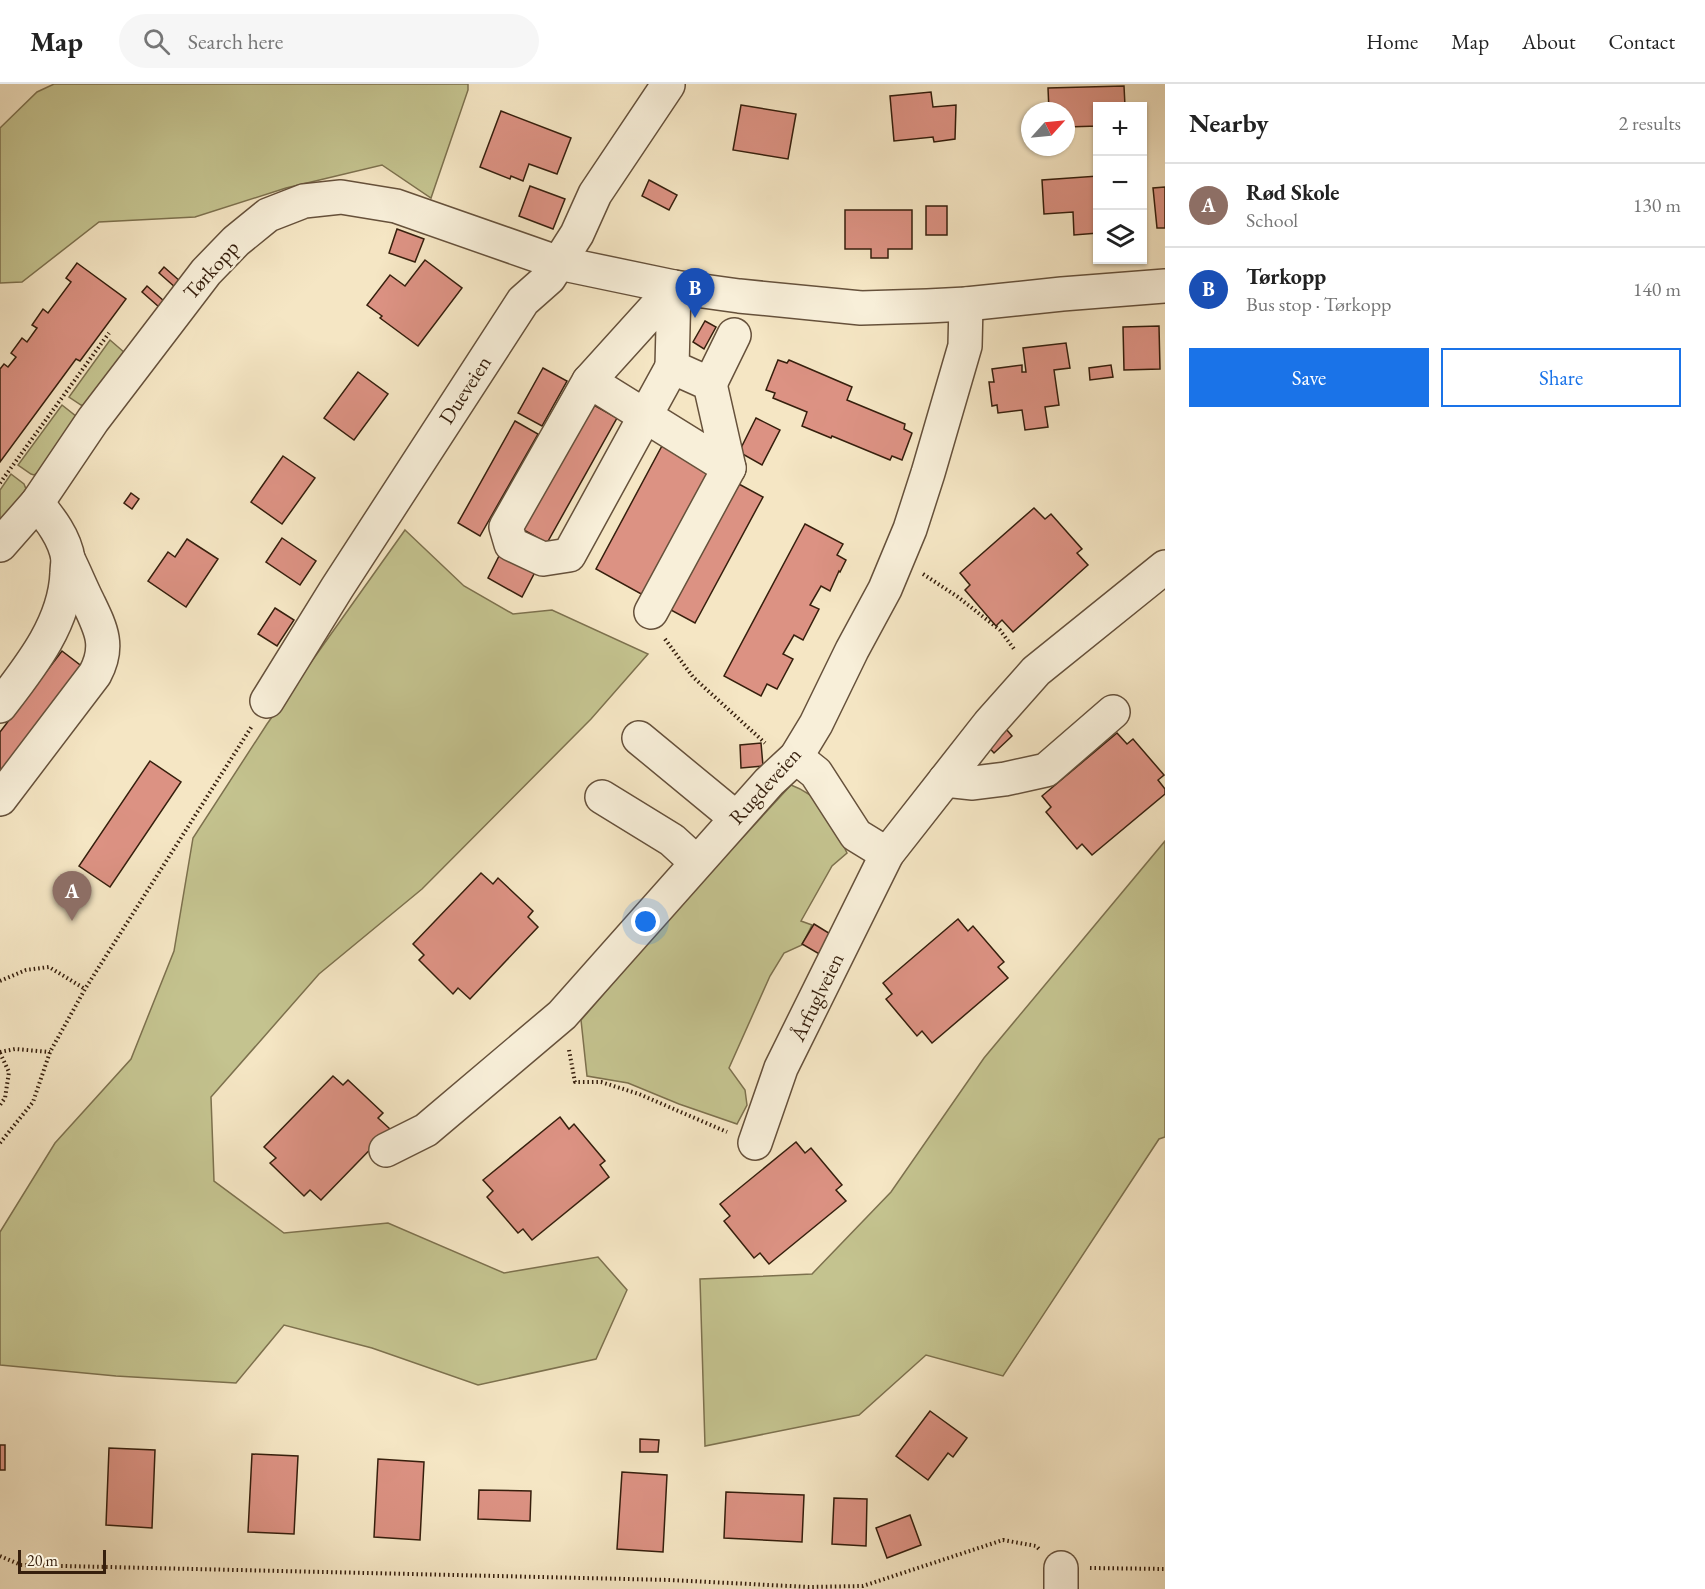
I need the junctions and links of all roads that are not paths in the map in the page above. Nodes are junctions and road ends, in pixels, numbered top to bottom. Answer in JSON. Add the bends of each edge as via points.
{"nodes":[{"id":1,"x":668,"y":85,"type":"edge"},
{"id":2,"x":559,"y":263,"type":"junction"},
{"id":3,"x":1165,"y":285,"type":"edge"},
{"id":4,"x":674,"y":287,"type":"junction"},
{"id":5,"x":966,"y":304,"type":"junction"},
{"id":6,"x":734,"y":335,"type":"dead end"},
{"id":7,"x":672,"y":367,"type":"junction"},
{"id":8,"x":588,"y":381,"type":"junction"},
{"id":9,"x":710,"y":384,"type":"junction"},
{"id":10,"x":646,"y":417,"type":"junction"},
{"id":11,"x":729,"y":468,"type":"junction"},
{"id":12,"x":37,"y":503,"type":"junction"},
{"id":13,"x":0,"y":545,"type":"edge"},
{"id":14,"x":68,"y":559,"type":"junction"},
{"id":15,"x":1165,"y":567,"type":"edge"},
{"id":16,"x":651,"y":612,"type":"road end"},
{"id":17,"x":267,"y":701,"type":"road end"},
{"id":18,"x":0,"y":706,"type":"edge"},
{"id":19,"x":1113,"y":712,"type":"dead end"},
{"id":20,"x":639,"y":738,"type":"dead end"},
{"id":21,"x":793,"y":761,"type":"junction"},
{"id":22,"x":945,"y":780,"type":"junction"},
{"id":23,"x":602,"y":797,"type":"dead end"},
{"id":24,"x":0,"y":799,"type":"edge"},
{"id":25,"x":736,"y":818,"type":"junction"},
{"id":26,"x":887,"y":854,"type":"junction"},
{"id":27,"x":696,"y":862,"type":"junction"},
{"id":28,"x":755,"y":1143,"type":"road end"},
{"id":29,"x":386,"y":1150,"type":"dead end"}],
"edges":[{"from":1,"to":2,"type":"street","name":"Dueveien","via":[[595,194]]},
{"from":2,"to":4,"type":"street","name":"Tørkopp"},
{"from":2,"to":12,"type":"street","name":"Tørkopp","via":[[396,206],[341,197],[304,201],[268,215],[236,241],[182,301]]},
{"from":2,"to":17,"type":"street","name":"Dueveien","via":[[549,278],[523,301]]},
{"from":3,"to":5,"type":"street","name":"Tørkopp"},
{"from":4,"to":5,"type":"street","name":"Tørkopp","via":[[861,308]]},
{"from":4,"to":7,"type":"street"},
{"from":4,"to":8,"type":"street"},
{"from":5,"to":21,"type":"street","name":"Rugdeveien","via":[[965,346],[910,529],[885,588]]},
{"from":6,"to":9,"type":"street"},
{"from":7,"to":9,"type":"street"},
{"from":7,"to":10,"type":"street"},
{"from":8,"to":10,"type":"street"},
{"from":8,"to":10,"type":"street","via":[[506,526],[511,544],[543,559],[569,555]]},
{"from":9,"to":11,"type":"street"},
{"from":10,"to":11,"type":"street"},
{"from":11,"to":16,"type":"street"},
{"from":12,"to":13,"type":"street","name":"Tørkopp"},
{"from":12,"to":14,"type":"street","via":[[55,527]]},
{"from":14,"to":18,"type":"street","via":[[66,588],[48,637]]},
{"from":14,"to":24,"type":"street","via":[[100,626],[101,663]]},
{"from":15,"to":22,"type":"street","name":"Årfuglveien","via":[[1036,670]]},
{"from":19,"to":22,"type":"street","via":[[1046,770],[1005,780]]},
{"from":20,"to":25,"type":"street"},
{"from":21,"to":25,"type":"street","name":"Rugdeveien"},
{"from":21,"to":26,"type":"street","via":[[816,773],[856,835]]},
{"from":22,"to":26,"type":"street","name":"Årfuglveien"},
{"from":23,"to":27,"type":"street","via":[[672,840]]},
{"from":25,"to":27,"type":"street","name":"Rugdeveien"},
{"from":26,"to":28,"type":"street","name":"Årfuglveien","via":[[781,1068]]},
{"from":27,"to":29,"type":"street","name":"Rugdeveien","via":[[562,1016],[426,1130]]}]}
